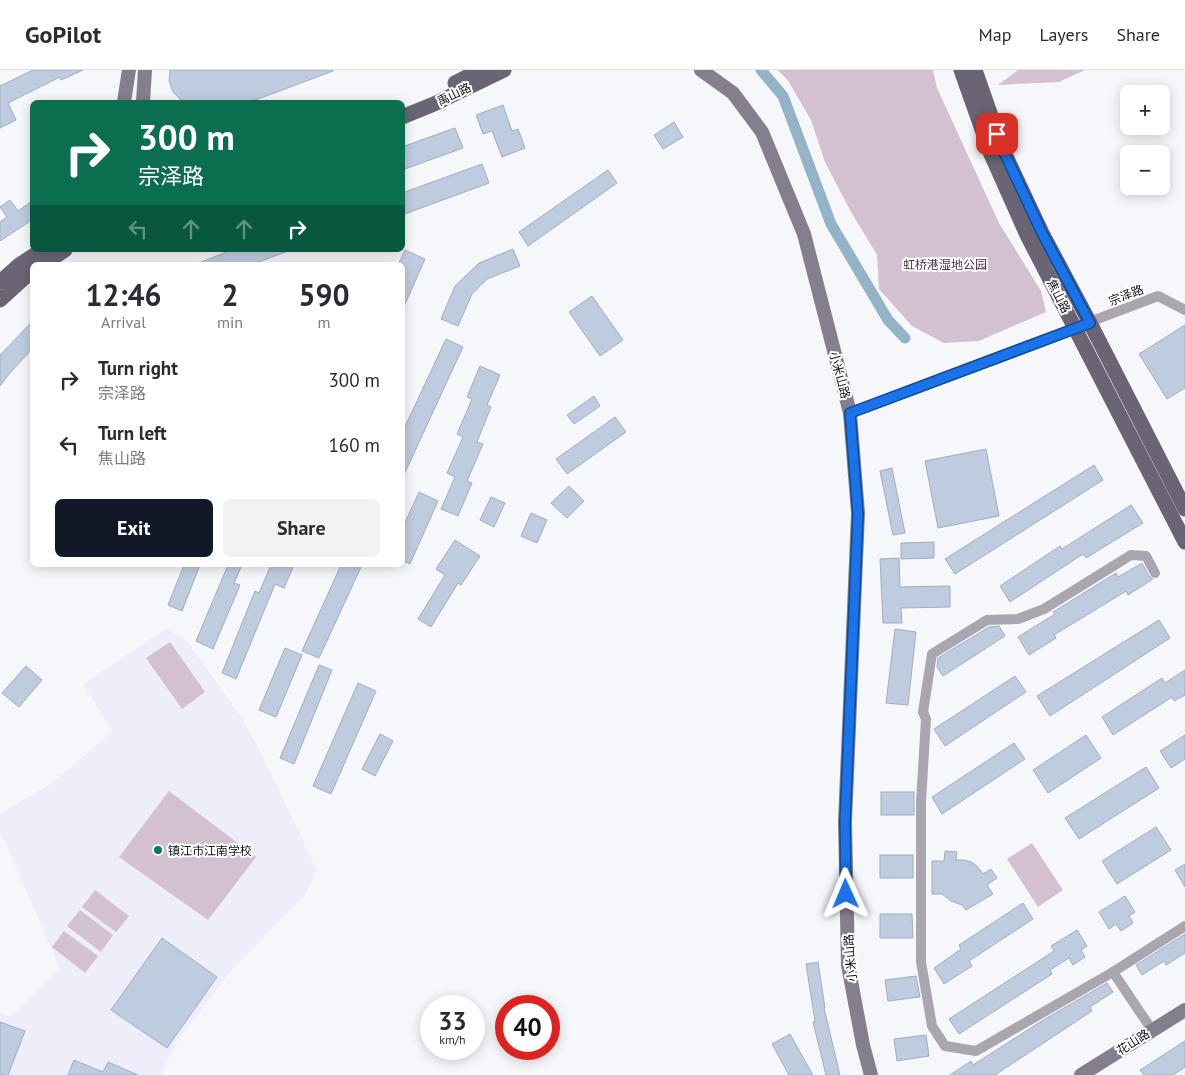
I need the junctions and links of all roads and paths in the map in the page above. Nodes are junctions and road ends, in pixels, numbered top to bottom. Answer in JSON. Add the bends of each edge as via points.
{"nodes":[{"id":1,"x":129,"y":70,"type":"edge"},
{"id":2,"x":145,"y":70,"type":"edge"},
{"id":3,"x":480,"y":70,"type":"edge"},
{"id":4,"x":504,"y":70,"type":"edge"},
{"id":5,"x":701,"y":70,"type":"edge"},
{"id":6,"x":961,"y":70,"type":"edge"},
{"id":7,"x":975,"y":70,"type":"edge"},
{"id":8,"x":124,"y":100,"type":"edge"},
{"id":9,"x":143,"y":100,"type":"edge"},
{"id":10,"x":405,"y":105,"type":"edge"},
{"id":11,"x":405,"y":116,"type":"edge"},
{"id":12,"x":39,"y":252,"type":"edge"},
{"id":13,"x":62,"y":252,"type":"edge"},
{"id":14,"x":47,"y":262,"type":"edge"},
{"id":15,"x":30,"y":273,"type":"edge"},
{"id":16,"x":0,"y":282,"type":"edge"},
{"id":17,"x":0,"y":300,"type":"edge"},
{"id":18,"x":1185,"y":310,"type":"edge"},
{"id":19,"x":1090,"y":323,"type":"junction"},
{"id":20,"x":1075,"y":327,"type":"junction"},
{"id":21,"x":850,"y":413,"type":"junction"},
{"id":22,"x":1185,"y":509,"type":"edge"},
{"id":23,"x":1185,"y":542,"type":"edge"},
{"id":24,"x":1155,"y":573,"type":"dead end"},
{"id":25,"x":1185,"y":926,"type":"edge"},
{"id":26,"x":1113,"y":972,"type":"junction"},
{"id":27,"x":1185,"y":1010,"type":"edge"},
{"id":28,"x":1152,"y":1030,"type":"junction"},
{"id":29,"x":871,"y":1075,"type":"edge"},
{"id":30,"x":1081,"y":1075,"type":"edge"}],
"edges":[{"from":1,"to":8,"type":"street"},
{"from":2,"to":9,"type":"street"},
{"from":3,"to":10,"type":"main road","name":"禹山路"},
{"from":4,"to":11,"type":"main road","name":"禹山路"},
{"from":5,"to":21,"type":"street","name":"小米山路","via":[[733,93],[762,132],[804,234]]},
{"from":6,"to":20,"type":"main road","name":"焦山路","via":[[997,169]]},
{"from":7,"to":19,"type":"main road","name":"焦山路","via":[[1003,150]]},
{"from":12,"to":16,"type":"main road"},
{"from":13,"to":14,"type":"main road"},
{"from":15,"to":17,"type":"main road"},
{"from":18,"to":19,"type":"street","name":"宗泽路","via":[[1158,296]]},
{"from":19,"to":20,"type":"street","name":"宗泽路"},
{"from":19,"to":22,"type":"main road","name":"焦山路"},
{"from":20,"to":21,"type":"street","name":"宗泽路"},
{"from":20,"to":23,"type":"main road","name":"焦山路"},
{"from":21,"to":29,"type":"street","name":"小米山路","via":[[858,514],[845,822],[848,965],[862,1045]]},
{"from":24,"to":26,"type":"street","via":[[1146,556],[1131,555],[1044,609],[1018,619],[987,620],[932,654],[923,712],[926,719],[921,802],[921,962],[932,1026],[945,1046],[976,1051]]},
{"from":25,"to":26,"type":"street"},
{"from":26,"to":28,"type":"street"},
{"from":27,"to":28,"type":"street","name":"花山路"},
{"from":28,"to":30,"type":"street","name":"花山路"}]}
